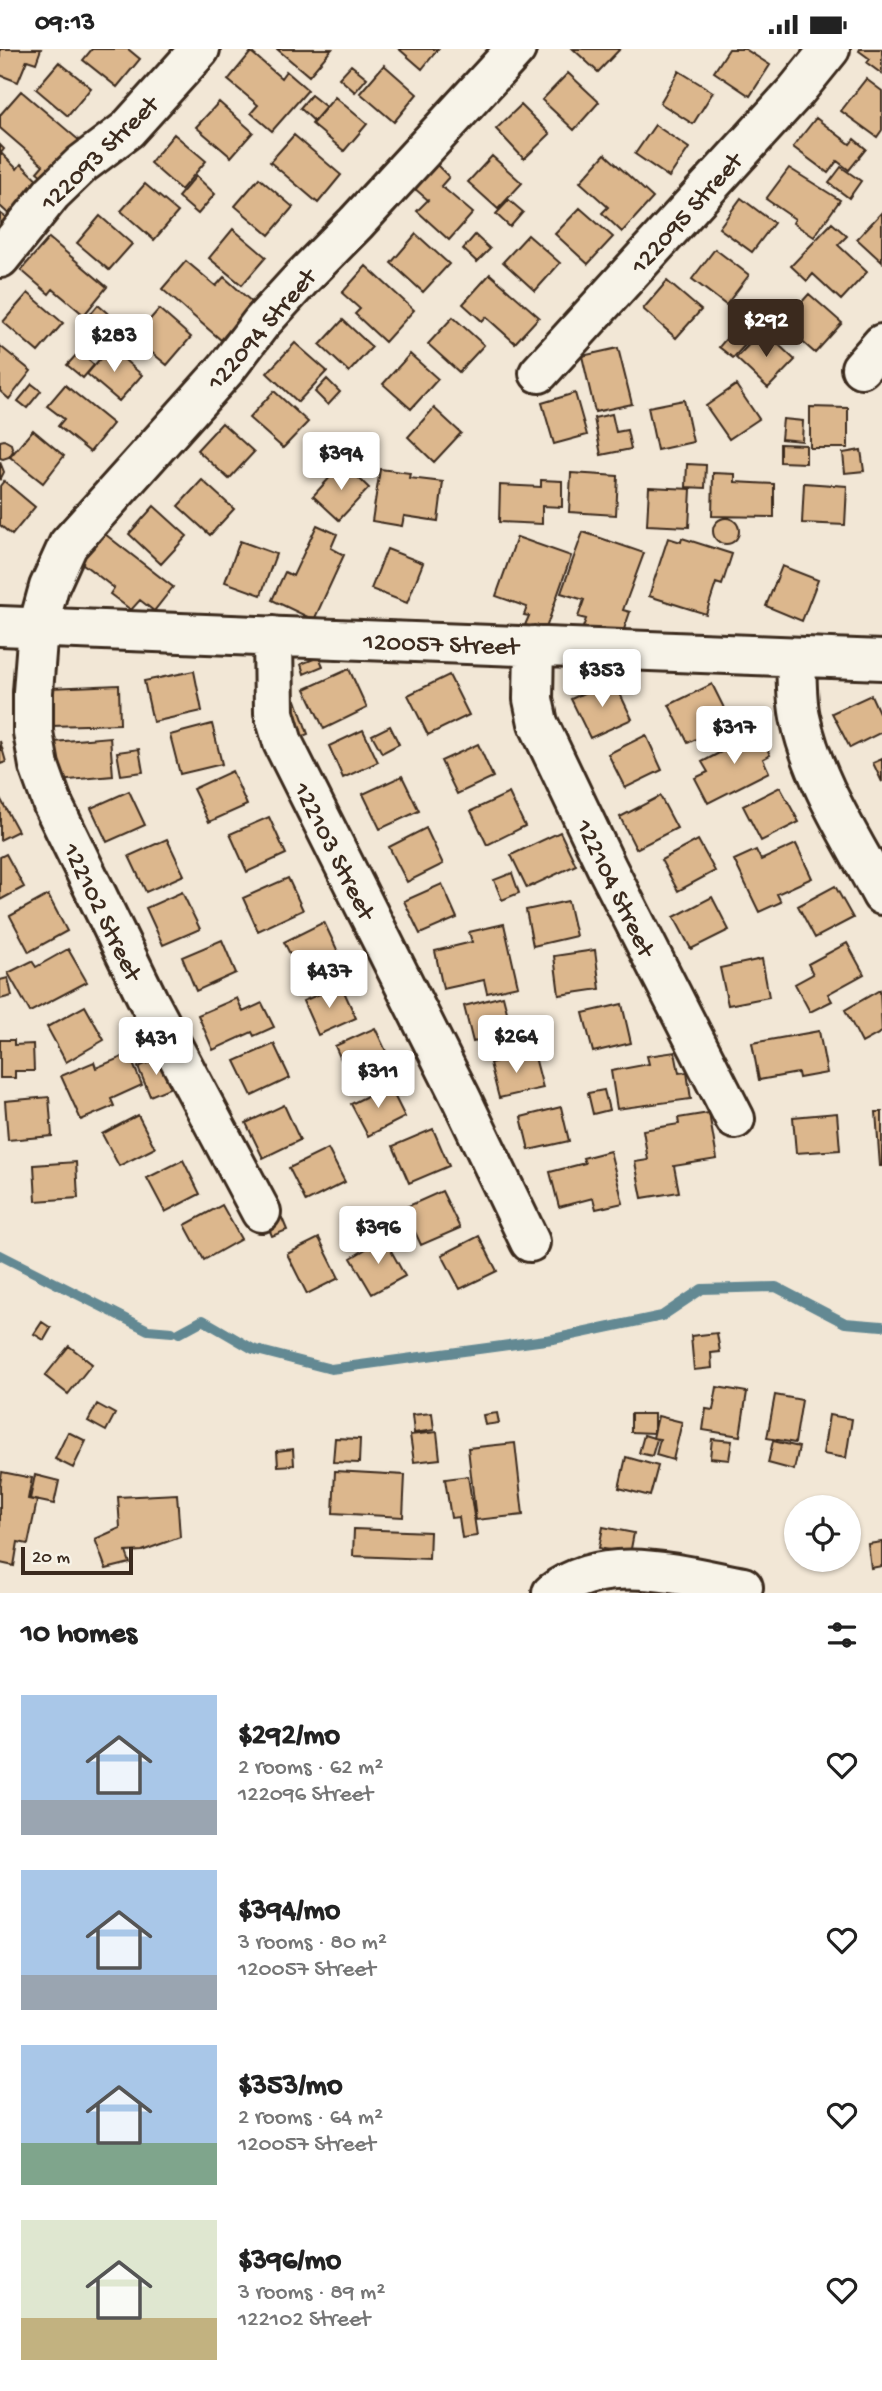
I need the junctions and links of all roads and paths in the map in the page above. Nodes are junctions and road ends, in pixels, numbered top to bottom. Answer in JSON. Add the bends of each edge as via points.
{"nodes":[{"id":1,"x":200,"y":49,"type":"edge"},
{"id":2,"x":516,"y":49,"type":"edge"},
{"id":3,"x":830,"y":49,"type":"edge"},
{"id":4,"x":0,"y":258,"type":"edge"},
{"id":5,"x":539,"y":373,"type":"dead end"},
{"id":6,"x":0,"y":626,"type":"edge"},
{"id":7,"x":38,"y":627,"type":"junction"},
{"id":8,"x":273,"y":636,"type":"junction"},
{"id":9,"x":534,"y":646,"type":"junction"},
{"id":10,"x":796,"y":657,"type":"junction"},
{"id":11,"x":882,"y":660,"type":"edge"},
{"id":12,"x":882,"y":895,"type":"edge"},
{"id":13,"x":735,"y":1119,"type":"dead end"},
{"id":14,"x":261,"y":1212,"type":"dead end"},
{"id":15,"x":530,"y":1242,"type":"dead end"},
{"id":16,"x":743,"y":1587,"type":"dead end"},
{"id":17,"x":552,"y":1593,"type":"edge"}],
"edges":[{"from":1,"to":4,"type":"street","name":"122093 Street","via":[[127,130],[52,193]]},
{"from":2,"to":7,"type":"street","name":"122094 Street","via":[[261,323],[226,369],[68,545]]},
{"from":3,"to":5,"type":"street","name":"122095 Street"},
{"from":6,"to":7,"type":"street","name":"120057 Street"},
{"from":7,"to":8,"type":"street","name":"120057 Street"},
{"from":7,"to":14,"type":"street","name":"122102 Street","via":[[33,692],[38,766],[148,1000]]},
{"from":8,"to":9,"type":"street","name":"120057 Street"},
{"from":8,"to":15,"type":"street","name":"122103 Street","via":[[274,713],[283,743]]},
{"from":9,"to":10,"type":"street","name":"120057 Street"},
{"from":9,"to":13,"type":"street","name":"122104 Street","via":[[533,699],[538,723]]},
{"from":10,"to":11,"type":"street","name":"120057 Street"},
{"from":10,"to":12,"type":"street","via":[[805,737],[821,780]]},
{"from":16,"to":17,"type":"street","via":[[626,1569],[592,1573]]}]}
